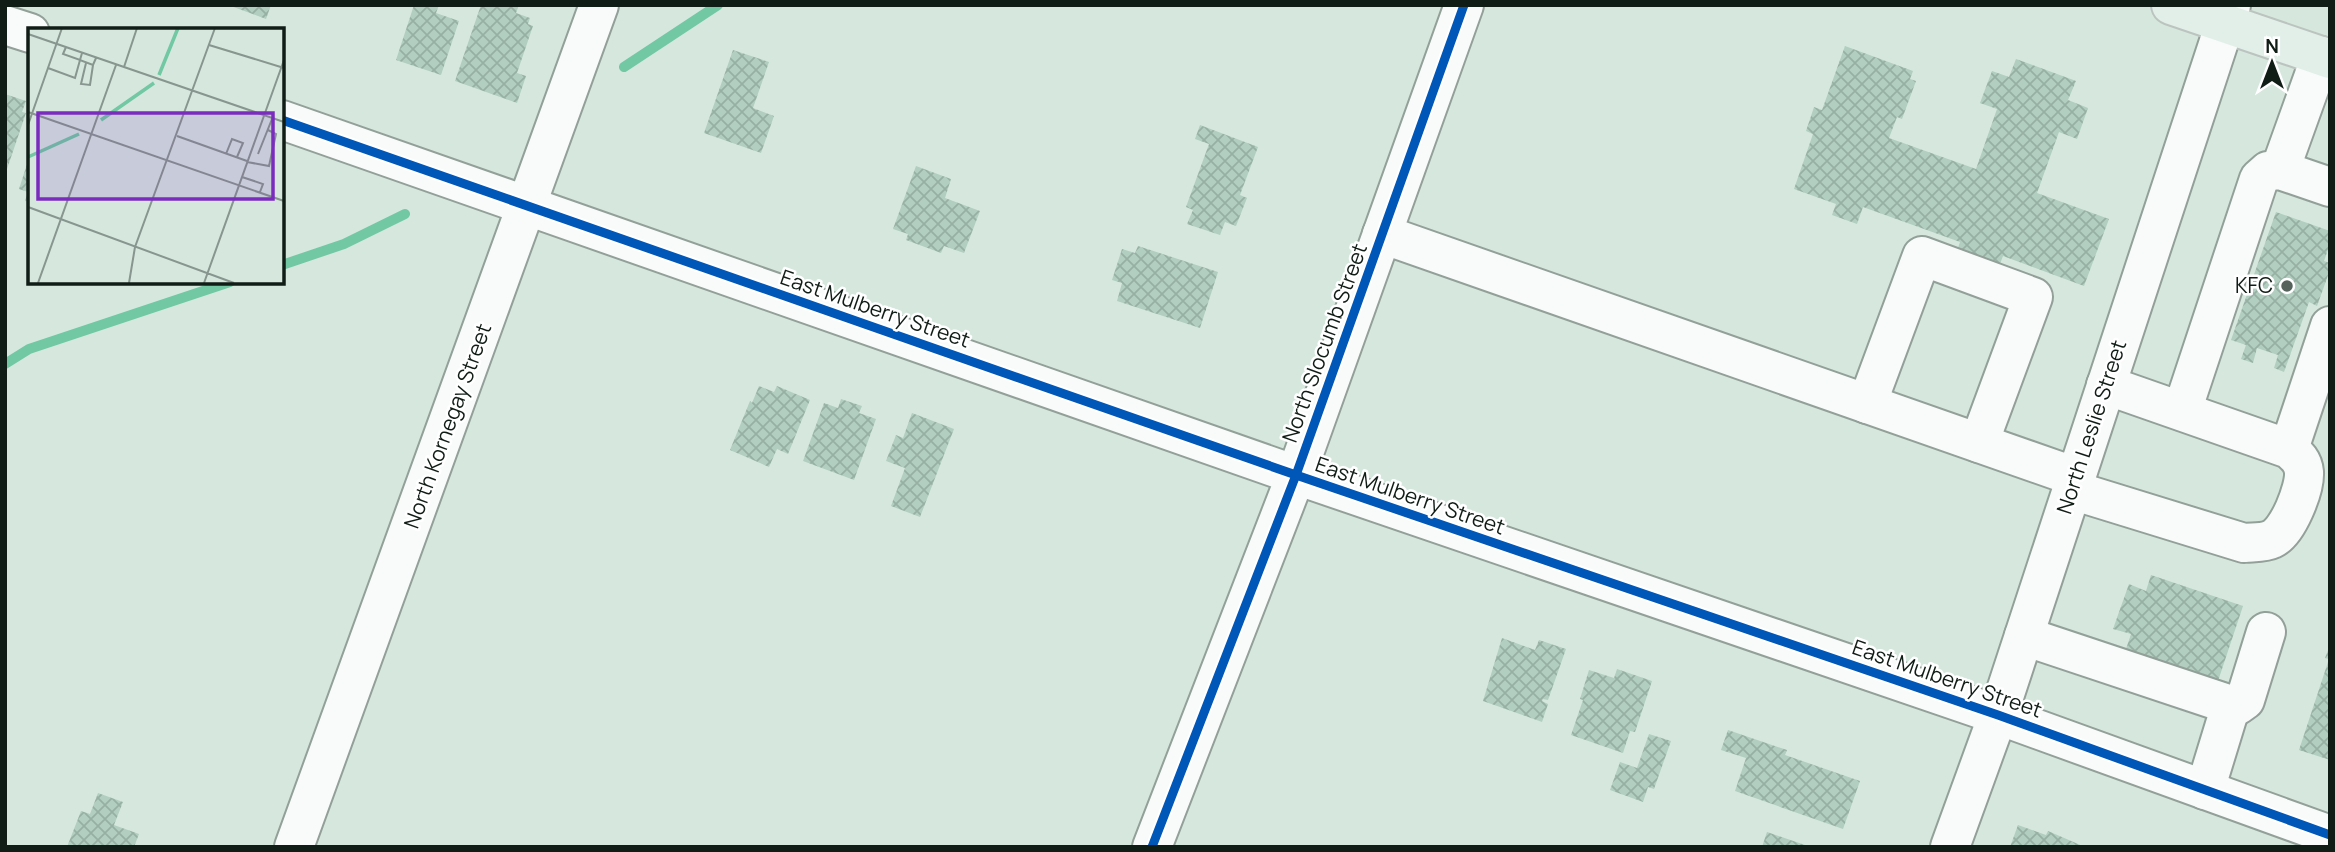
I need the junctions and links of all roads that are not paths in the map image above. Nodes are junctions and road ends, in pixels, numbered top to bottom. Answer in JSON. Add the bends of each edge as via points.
{"nodes":[{"id":1,"x":599,"y":5,"type":"edge"},
{"id":2,"x":1464,"y":5,"type":"edge"},
{"id":3,"x":2171,"y":5,"type":"edge"},
{"id":4,"x":2228,"y":15,"type":"edge"},
{"id":5,"x":5,"y":24,"type":"edge"},
{"id":6,"x":28,"y":32,"type":"edge"},
{"id":7,"x":2326,"y":58,"type":"edge"},
{"id":8,"x":284,"y":121,"type":"edge"},
{"id":9,"x":2280,"y":170,"type":"junction"},
{"id":10,"x":2330,"y":187,"type":"edge"},
{"id":11,"x":528,"y":205,"type":"junction"},
{"id":12,"x":1382,"y":234,"type":"junction"},
{"id":13,"x":2330,"y":326,"type":"edge"},
{"id":14,"x":2106,"y":385,"type":"junction"},
{"id":15,"x":1867,"y":404,"type":"junction"},
{"id":16,"x":2182,"y":411,"type":"junction"},
{"id":17,"x":1979,"y":443,"type":"junction"},
{"id":18,"x":2289,"y":449,"type":"junction"},
{"id":19,"x":1296,"y":475,"type":"junction"},
{"id":20,"x":2074,"y":483,"type":"junction"},
{"id":21,"x":2266,"y":632,"type":"dead end"},
{"id":22,"x":2024,"y":636,"type":"junction"},
{"id":23,"x":2231,"y":705,"type":"junction"},
{"id":24,"x":1998,"y":715,"type":"junction"},
{"id":25,"x":2205,"y":790,"type":"junction"},
{"id":26,"x":2330,"y":835,"type":"edge"},
{"id":27,"x":294,"y":847,"type":"edge"},
{"id":28,"x":1152,"y":847,"type":"edge"},
{"id":29,"x":1950,"y":847,"type":"edge"}],
"edges":[{"from":1,"to":11,"type":"street","name":"North Kornegay Street"},
{"from":2,"to":12,"type":"street","name":"North Slocumb Street"},
{"from":3,"to":4,"type":"main road"},
{"from":4,"to":7,"type":"main road"},
{"from":4,"to":14,"type":"street","name":"North Leslie Street"},
{"from":5,"to":6,"type":"street"},
{"from":7,"to":9,"type":"street"},
{"from":8,"to":11,"type":"street","name":"East Mulberry Street"},
{"from":9,"to":10,"type":"street"},
{"from":9,"to":16,"type":"street","via":[[2268,171],[2259,179]]},
{"from":11,"to":19,"type":"street","name":"East Mulberry Street"},
{"from":11,"to":27,"type":"street","name":"North Kornegay Street"},
{"from":12,"to":15,"type":"street"},
{"from":12,"to":19,"type":"street","name":"North Slocumb Street"},
{"from":13,"to":18,"type":"street"},
{"from":14,"to":16,"type":"street"},
{"from":14,"to":20,"type":"street","name":"North Leslie Street"},
{"from":15,"to":17,"type":"street"},
{"from":15,"to":17,"type":"street","via":[[1922,256],[2033,297]]},
{"from":16,"to":18,"type":"street"},
{"from":17,"to":20,"type":"street"},
{"from":18,"to":20,"type":"street","via":[[2300,458],[2304,472],[2301,488],[2287,524],[2271,540],[2244,543]]},
{"from":19,"to":24,"type":"street","name":"East Mulberry Street"},
{"from":19,"to":28,"type":"street","name":"North Slocumb Street"},
{"from":20,"to":22,"type":"street","name":"North Leslie Street"},
{"from":21,"to":23,"type":"street","via":[[2245,700]]},
{"from":22,"to":23,"type":"street"},
{"from":22,"to":24,"type":"street","name":"North Leslie Street"},
{"from":23,"to":25,"type":"street"},
{"from":24,"to":25,"type":"street","name":"East Mulberry Street"},
{"from":24,"to":29,"type":"street","name":"North Leslie Street"},
{"from":25,"to":26,"type":"street","name":"East Mulberry Street"}]}
